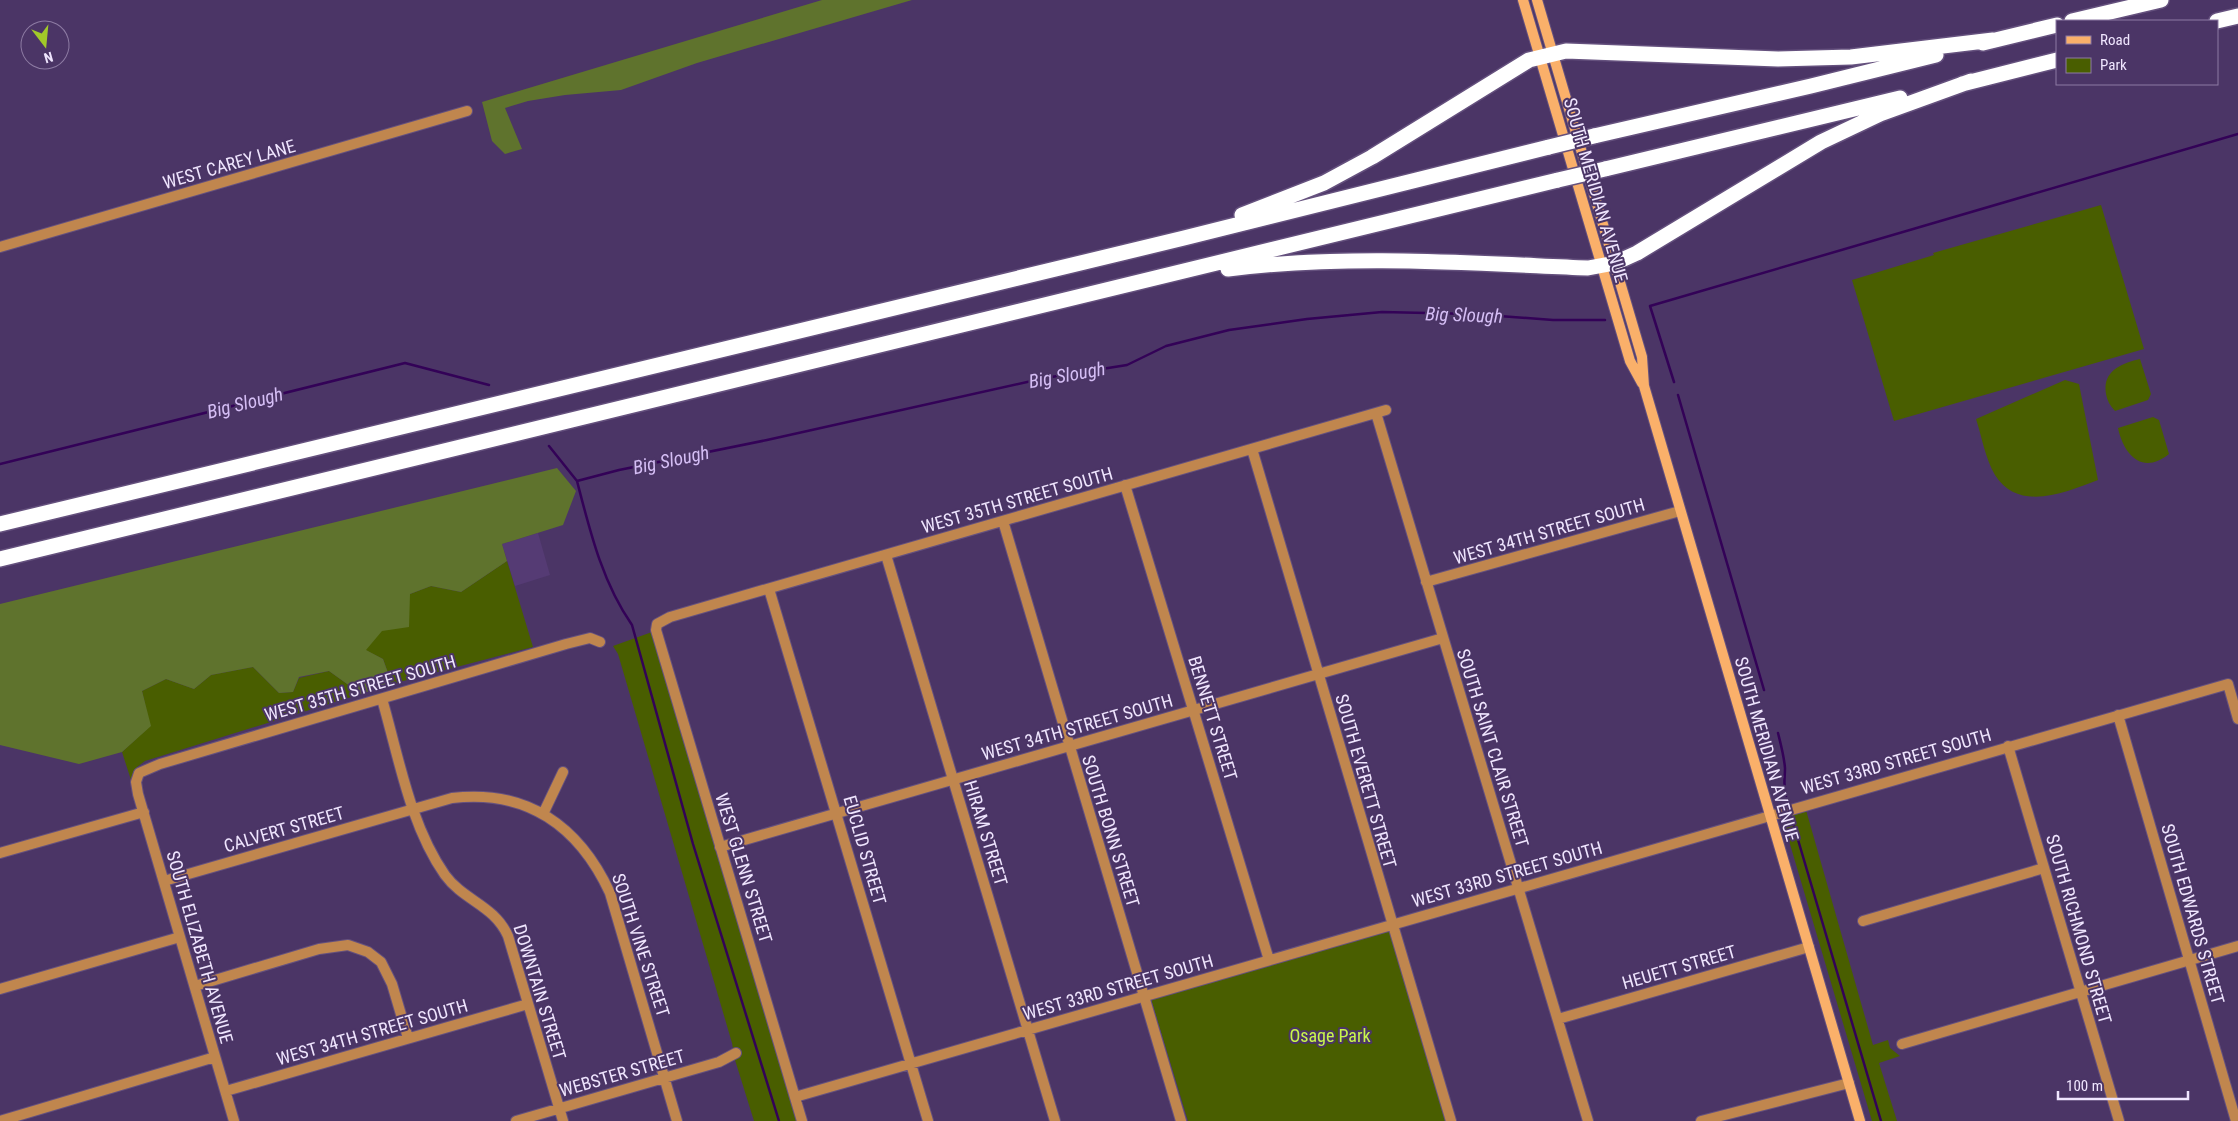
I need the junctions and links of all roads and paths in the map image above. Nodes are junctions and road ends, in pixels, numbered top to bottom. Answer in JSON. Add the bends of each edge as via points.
{"nodes":[{"id":1,"x":1523,"y":0,"type":"edge"},
{"id":2,"x":1537,"y":0,"type":"edge"},
{"id":3,"x":2160,"y":0,"type":"edge"},
{"id":4,"x":2238,"y":16,"type":"edge"},
{"id":5,"x":2076,"y":20,"type":"edge"},
{"id":6,"x":2218,"y":21,"type":"edge"},
{"id":7,"x":2056,"y":25,"type":"edge"},
{"id":8,"x":1993,"y":40,"type":"junction"},
{"id":9,"x":1546,"y":56,"type":"junction"},
{"id":10,"x":2056,"y":60,"type":"edge"},
{"id":11,"x":1971,"y":81,"type":"junction"},
{"id":12,"x":468,"y":111,"type":"dead end"},
{"id":13,"x":1184,"y":238,"type":"junction"},
{"id":14,"x":0,"y":247,"type":"edge"},
{"id":15,"x":1608,"y":265,"type":"junction"},
{"id":16,"x":1161,"y":277,"type":"junction"},
{"id":17,"x":1386,"y":410,"type":"dead end"},
{"id":18,"x":1376,"y":413,"type":"junction"},
{"id":19,"x":1252,"y":449,"type":"junction"},
{"id":20,"x":1125,"y":485,"type":"junction"},
{"id":21,"x":1680,"y":511,"type":"junction"},
{"id":22,"x":1003,"y":521,"type":"junction"},
{"id":23,"x":0,"y":524,"type":"edge"},
{"id":24,"x":886,"y":555,"type":"junction"},
{"id":25,"x":0,"y":559,"type":"edge"},
{"id":26,"x":1426,"y":582,"type":"junction"},
{"id":27,"x":769,"y":589,"type":"junction"},
{"id":28,"x":657,"y":624,"type":"joint"},
{"id":29,"x":1443,"y":638,"type":"junction"},
{"id":30,"x":600,"y":642,"type":"dead end"},
{"id":31,"x":1318,"y":674,"type":"junction"},
{"id":32,"x":382,"y":699,"type":"junction"},
{"id":33,"x":1194,"y":710,"type":"junction"},
{"id":34,"x":2118,"y":716,"type":"junction"},
{"id":35,"x":2238,"y":719,"type":"edge"},
{"id":36,"x":1069,"y":746,"type":"junction"},
{"id":37,"x":2008,"y":746,"type":"junction"},
{"id":38,"x":563,"y":772,"type":"dead end"},
{"id":39,"x":953,"y":780,"type":"junction"},
{"id":40,"x":136,"y":782,"type":"joint"},
{"id":41,"x":414,"y":808,"type":"junction"},
{"id":42,"x":144,"y":812,"type":"junction"},
{"id":43,"x":837,"y":813,"type":"junction"},
{"id":44,"x":543,"y":814,"type":"junction"},
{"id":45,"x":1770,"y":814,"type":"junction"},
{"id":46,"x":720,"y":847,"type":"junction"},
{"id":47,"x":0,"y":853,"type":"edge"},
{"id":48,"x":2044,"y":868,"type":"junction"},
{"id":49,"x":164,"y":881,"type":"junction"},
{"id":50,"x":1518,"y":888,"type":"junction"},
{"id":51,"x":1863,"y":921,"type":"dead end"},
{"id":52,"x":1392,"y":925,"type":"junction"},
{"id":53,"x":180,"y":937,"type":"junction"},
{"id":54,"x":2238,"y":946,"type":"edge"},
{"id":55,"x":1809,"y":947,"type":"junction"},
{"id":56,"x":1270,"y":960,"type":"junction"},
{"id":57,"x":2190,"y":960,"type":"junction"},
{"id":58,"x":194,"y":986,"type":"junction"},
{"id":59,"x":0,"y":989,"type":"edge"},
{"id":60,"x":2081,"y":992,"type":"junction"},
{"id":61,"x":1144,"y":996,"type":"junction"},
{"id":62,"x":528,"y":1004,"type":"junction"},
{"id":63,"x":1558,"y":1019,"type":"junction"},
{"id":64,"x":1027,"y":1030,"type":"junction"},
{"id":65,"x":408,"y":1038,"type":"junction"},
{"id":66,"x":1902,"y":1044,"type":"dead end"},
{"id":67,"x":736,"y":1053,"type":"dead end"},
{"id":68,"x":215,"y":1057,"type":"junction"},
{"id":69,"x":911,"y":1063,"type":"junction"},
{"id":70,"x":665,"y":1078,"type":"junction"},
{"id":71,"x":1849,"y":1083,"type":"junction"},
{"id":72,"x":226,"y":1091,"type":"junction"},
{"id":73,"x":795,"y":1097,"type":"junction"},
{"id":74,"x":559,"y":1108,"type":"junction"},
{"id":75,"x":0,"y":1121,"type":"edge"},
{"id":76,"x":234,"y":1121,"type":"edge"},
{"id":77,"x":516,"y":1121,"type":"edge"},
{"id":78,"x":563,"y":1121,"type":"edge"},
{"id":79,"x":678,"y":1121,"type":"edge"},
{"id":80,"x":802,"y":1121,"type":"edge"},
{"id":81,"x":928,"y":1121,"type":"edge"},
{"id":82,"x":1055,"y":1121,"type":"edge"},
{"id":83,"x":1181,"y":1121,"type":"edge"},
{"id":84,"x":1452,"y":1121,"type":"edge"},
{"id":85,"x":1588,"y":1121,"type":"edge"},
{"id":86,"x":1701,"y":1121,"type":"edge"},
{"id":87,"x":1860,"y":1121,"type":"edge"},
{"id":88,"x":2119,"y":1121,"type":"edge"},
{"id":89,"x":2236,"y":1121,"type":"edge"}],
"edges":[{"from":1,"to":9,"type":"main road","name":"SOUTH MERIDIAN AVENUE"},
{"from":2,"to":9,"type":"main road","name":"SOUTH MERIDIAN AVENUE"},
{"from":3,"to":5,"type":"highway"},
{"from":4,"to":6,"type":"highway"},
{"from":7,"to":8,"type":"highway"},
{"from":8,"to":9,"type":"highway","via":[[1851,57],[1778,59],[1566,51]]},
{"from":8,"to":13,"type":"highway","bridge":true},
{"from":9,"to":13,"type":"highway","via":[[1529,60],[1372,157],[1324,182]]},
{"from":9,"to":15,"type":"main road","name":"SOUTH MERIDIAN AVENUE"},
{"from":10,"to":11,"type":"highway"},
{"from":11,"to":15,"type":"highway","via":[[1880,114],[1821,142],[1637,253]]},
{"from":11,"to":16,"type":"highway","bridge":true},
{"from":12,"to":14,"type":"street","name":"WEST CAREY LANE"},
{"from":13,"to":23,"type":"highway"},
{"from":15,"to":16,"type":"highway","via":[[1588,268],[1439,261],[1332,261],[1269,264]]},
{"from":15,"to":21,"type":"main road","name":"SOUTH MERIDIAN AVENUE","via":[[1642,357],[1644,386]]},
{"from":16,"to":25,"type":"highway"},
{"from":17,"to":18,"type":"street","name":"WEST 35TH STREET SOUTH"},
{"from":18,"to":19,"type":"street","name":"WEST 35TH STREET SOUTH"},
{"from":18,"to":26,"type":"street","name":"SOUTH SAINT CLAIR STREET"},
{"from":19,"to":20,"type":"street","name":"WEST 35TH STREET SOUTH"},
{"from":19,"to":31,"type":"street","name":"SOUTH EVERETT STREET"},
{"from":20,"to":22,"type":"street","name":"WEST 35TH STREET SOUTH"},
{"from":20,"to":33,"type":"street","name":"BENNETT STREET"},
{"from":21,"to":26,"type":"street","name":"WEST 34TH STREET SOUTH"},
{"from":21,"to":45,"type":"main road","name":"SOUTH MERIDIAN AVENUE"},
{"from":22,"to":24,"type":"street","name":"WEST 35TH STREET SOUTH"},
{"from":22,"to":36,"type":"street","name":"SOUTH BONN STREET"},
{"from":24,"to":27,"type":"street","name":"WEST 35TH STREET SOUTH"},
{"from":24,"to":39,"type":"street","name":"HIRAM STREET"},
{"from":26,"to":29,"type":"street","name":"SOUTH SAINT CLAIR STREET"},
{"from":27,"to":28,"type":"street","name":"WEST 35TH STREET SOUTH","via":[[663,619]]},
{"from":27,"to":43,"type":"street","name":"EUCLID STREET"},
{"from":28,"to":46,"type":"street","name":"WEST GLENN STREET","via":[[656,630]]},
{"from":29,"to":31,"type":"street","name":"WEST 34TH STREET SOUTH"},
{"from":29,"to":50,"type":"street","name":"SOUTH SAINT CLAIR STREET"},
{"from":30,"to":32,"type":"street","name":"WEST 35TH STREET SOUTH","via":[[590,638]]},
{"from":31,"to":33,"type":"street","name":"WEST 34TH STREET SOUTH"},
{"from":31,"to":52,"type":"street","name":"SOUTH EVERETT STREET"},
{"from":32,"to":40,"type":"street","name":"WEST 35TH STREET SOUTH","via":[[160,764],[139,773]]},
{"from":32,"to":41,"type":"street","name":"DOWNTAIN STREET"},
{"from":33,"to":36,"type":"street","name":"WEST 34TH STREET SOUTH"},
{"from":33,"to":56,"type":"street","name":"BENNETT STREET"},
{"from":34,"to":35,"type":"street","name":"WEST 33RD STREET SOUTH","via":[[2228,684]]},
{"from":34,"to":37,"type":"street","name":"WEST 33RD STREET SOUTH"},
{"from":34,"to":57,"type":"street","name":"SOUTH EDWARDS STREET"},
{"from":36,"to":39,"type":"street","name":"WEST 34TH STREET SOUTH"},
{"from":36,"to":61,"type":"street","name":"SOUTH BONN STREET"},
{"from":37,"to":45,"type":"street","name":"WEST 33RD STREET SOUTH"},
{"from":37,"to":48,"type":"street","name":"SOUTH RICHMOND STREET"},
{"from":38,"to":44,"type":"street"},
{"from":39,"to":43,"type":"street","name":"WEST 34TH STREET SOUTH"},
{"from":39,"to":64,"type":"street","name":"HIRAM STREET"},
{"from":40,"to":42,"type":"street","name":"SOUTH ELIZABETH AVENUE"},
{"from":41,"to":44,"type":"street","name":"SOUTH VINE STREET","via":[[452,798],[477,796],[516,804]]},
{"from":41,"to":49,"type":"street","name":"CALVERT STREET"},
{"from":41,"to":62,"type":"street","name":"DOWNTAIN STREET","via":[[427,845],[447,878],[502,922]]},
{"from":42,"to":47,"type":"street"},
{"from":42,"to":49,"type":"street","name":"SOUTH ELIZABETH AVENUE"},
{"from":43,"to":46,"type":"street","name":"WEST 34TH STREET SOUTH"},
{"from":43,"to":69,"type":"street","name":"EUCLID STREET"},
{"from":44,"to":70,"type":"street","name":"SOUTH VINE STREET","via":[[564,827],[580,843],[597,866],[610,893]]},
{"from":45,"to":50,"type":"street","name":"WEST 33RD STREET SOUTH"},
{"from":45,"to":55,"type":"main road","name":"SOUTH MERIDIAN AVENUE"},
{"from":46,"to":73,"type":"street","name":"WEST GLENN STREET"},
{"from":48,"to":51,"type":"street"},
{"from":48,"to":60,"type":"street","name":"SOUTH RICHMOND STREET"},
{"from":49,"to":53,"type":"street","name":"SOUTH ELIZABETH AVENUE"},
{"from":50,"to":52,"type":"street","name":"WEST 33RD STREET SOUTH"},
{"from":50,"to":63,"type":"street","name":"SOUTH SAINT CLAIR STREET"},
{"from":52,"to":56,"type":"street","name":"WEST 33RD STREET SOUTH"},
{"from":52,"to":84,"type":"street","name":"SOUTH EVERETT STREET"},
{"from":53,"to":58,"type":"street","name":"SOUTH ELIZABETH AVENUE"},
{"from":53,"to":59,"type":"street"},
{"from":54,"to":57,"type":"street"},
{"from":55,"to":63,"type":"street","name":"HEUETT STREET"},
{"from":55,"to":71,"type":"main road","name":"SOUTH MERIDIAN AVENUE"},
{"from":56,"to":61,"type":"street","name":"WEST 33RD STREET SOUTH"},
{"from":57,"to":60,"type":"street"},
{"from":57,"to":89,"type":"street","name":"SOUTH EDWARDS STREET"},
{"from":58,"to":65,"type":"street","via":[[316,950],[342,944],[354,946],[375,956],[385,968]]},
{"from":58,"to":68,"type":"street","name":"SOUTH ELIZABETH AVENUE"},
{"from":60,"to":66,"type":"street"},
{"from":60,"to":88,"type":"street","name":"SOUTH RICHMOND STREET"},
{"from":61,"to":64,"type":"street","name":"WEST 33RD STREET SOUTH"},
{"from":61,"to":83,"type":"street","name":"SOUTH BONN STREET"},
{"from":62,"to":65,"type":"street","name":"WEST 34TH STREET SOUTH"},
{"from":62,"to":74,"type":"street","name":"DOWNTAIN STREET"},
{"from":63,"to":85,"type":"street","name":"SOUTH SAINT CLAIR STREET"},
{"from":64,"to":69,"type":"street","name":"WEST 33RD STREET SOUTH"},
{"from":64,"to":82,"type":"street","name":"HIRAM STREET"},
{"from":65,"to":72,"type":"street","name":"WEST 34TH STREET SOUTH"},
{"from":67,"to":70,"type":"street","name":"WEBSTER STREET","via":[[719,1062]]},
{"from":68,"to":72,"type":"street","name":"SOUTH ELIZABETH AVENUE"},
{"from":68,"to":75,"type":"street"},
{"from":69,"to":73,"type":"street","name":"WEST 33RD STREET SOUTH"},
{"from":69,"to":81,"type":"street","name":"EUCLID STREET"},
{"from":70,"to":74,"type":"street","name":"WEBSTER STREET"},
{"from":70,"to":79,"type":"street","name":"SOUTH VINE STREET"},
{"from":71,"to":86,"type":"street"},
{"from":71,"to":87,"type":"main road","name":"SOUTH MERIDIAN AVENUE"},
{"from":72,"to":76,"type":"street","name":"SOUTH ELIZABETH AVENUE"},
{"from":73,"to":80,"type":"street","name":"WEST GLENN STREET"},
{"from":74,"to":77,"type":"street","name":"WEBSTER STREET"},
{"from":74,"to":78,"type":"street","name":"DOWNTAIN STREET"}]}
